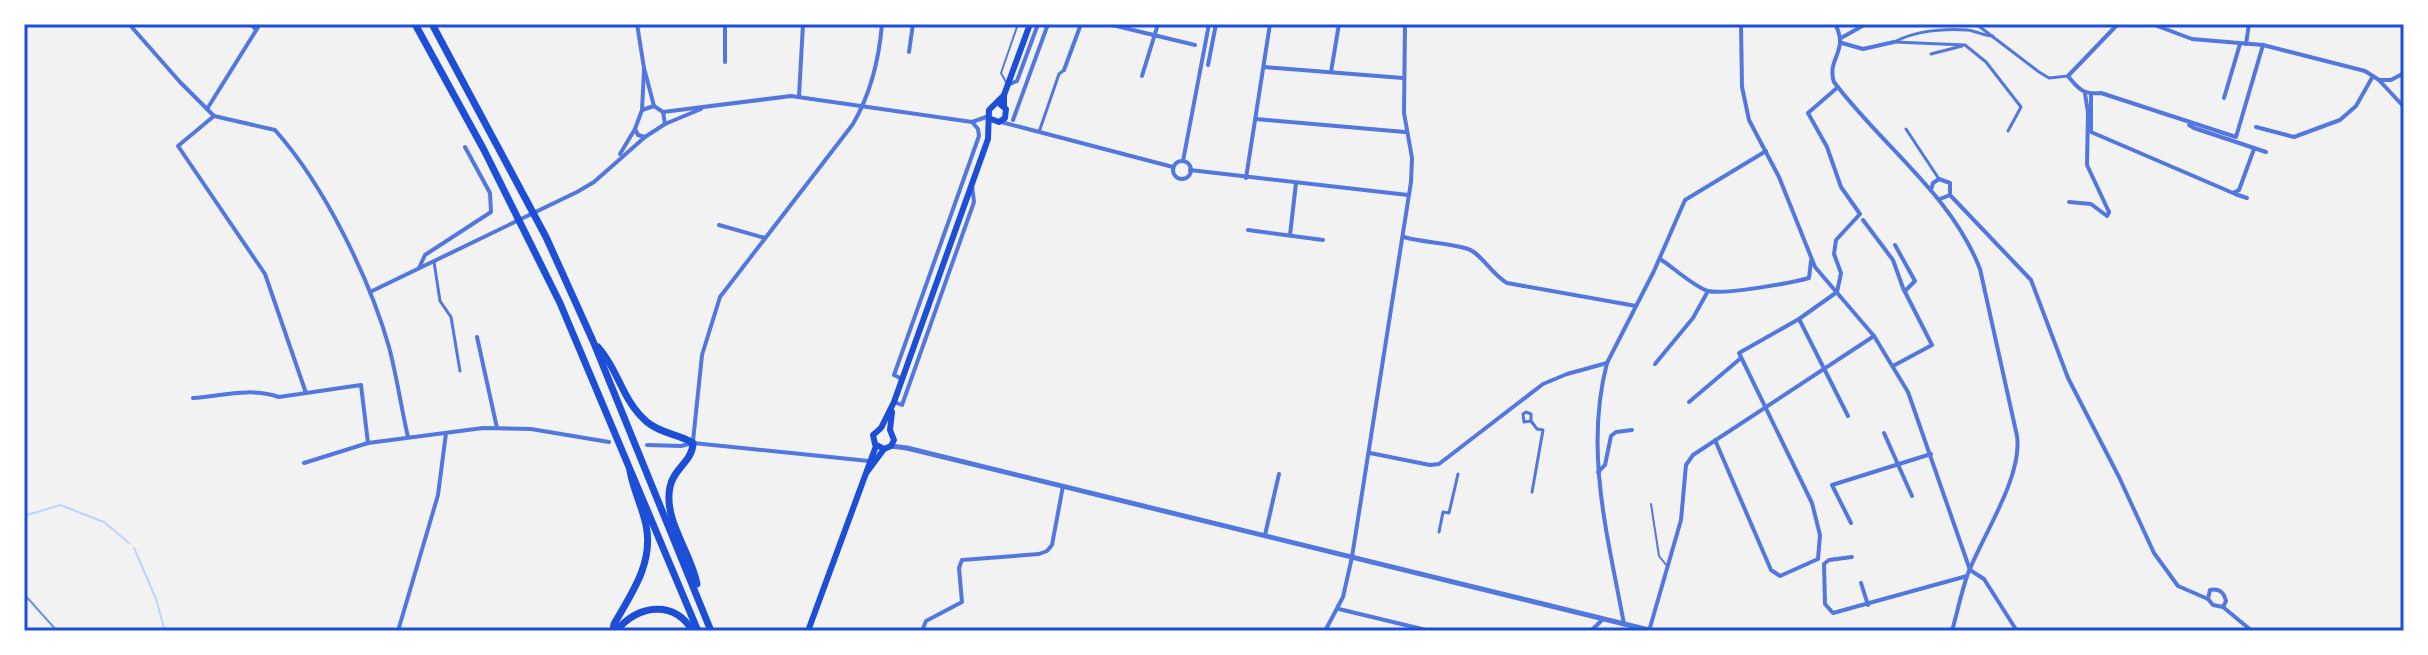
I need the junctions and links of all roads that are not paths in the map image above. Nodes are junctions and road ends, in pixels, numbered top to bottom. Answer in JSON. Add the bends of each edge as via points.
{"nodes":[{"id":1,"x":129,"y":24,"type":"edge"},
{"id":2,"x":251,"y":24,"type":"edge"},
{"id":3,"x":260,"y":24,"type":"edge"},
{"id":4,"x":415,"y":24,"type":"edge"},
{"id":5,"x":432,"y":24,"type":"edge"},
{"id":6,"x":637,"y":24,"type":"edge"},
{"id":7,"x":725,"y":24,"type":"edge"},
{"id":8,"x":803,"y":24,"type":"edge"},
{"id":9,"x":882,"y":24,"type":"edge"},
{"id":10,"x":913,"y":24,"type":"edge"},
{"id":11,"x":1018,"y":24,"type":"edge"},
{"id":12,"x":1030,"y":24,"type":"edge"},
{"id":13,"x":1038,"y":24,"type":"edge"},
{"id":14,"x":1048,"y":24,"type":"edge"},
{"id":15,"x":1081,"y":24,"type":"edge"},
{"id":16,"x":1108,"y":24,"type":"edge"},
{"id":17,"x":1158,"y":24,"type":"edge"},
{"id":18,"x":1209,"y":24,"type":"edge"},
{"id":19,"x":1216,"y":24,"type":"edge"},
{"id":20,"x":1270,"y":24,"type":"edge"},
{"id":21,"x":1339,"y":24,"type":"edge"},
{"id":22,"x":1405,"y":24,"type":"edge"},
{"id":23,"x":1741,"y":24,"type":"edge"},
{"id":24,"x":1835,"y":24,"type":"edge"},
{"id":25,"x":1866,"y":24,"type":"edge"},
{"id":26,"x":1976,"y":24,"type":"edge"},
{"id":27,"x":2118,"y":24,"type":"edge"},
{"id":28,"x":2152,"y":24,"type":"edge"},
{"id":29,"x":2249,"y":24,"type":"edge"},
{"id":30,"x":256,"y":30,"type":"junction"},
{"id":31,"x":1155,"y":34,"type":"junction"},
{"id":32,"x":1993,"y":36,"type":"junction"},
{"id":33,"x":1012,"y":40,"type":"junction"},
{"id":34,"x":1841,"y":40,"type":"junction"},
{"id":35,"x":1894,"y":42,"type":"junction"},
{"id":36,"x":1023,"y":44,"type":"junction"},
{"id":37,"x":2243,"y":44,"type":"junction"},
{"id":38,"x":1195,"y":45,"type":"dead end"},
{"id":39,"x":1965,"y":45,"type":"junction"},
{"id":40,"x":2263,"y":45,"type":"junction"},
{"id":41,"x":909,"y":52,"type":"dead end"},
{"id":42,"x":1931,"y":54,"type":"dead end"},
{"id":43,"x":725,"y":62,"type":"dead end"},
{"id":44,"x":1208,"y":65,"type":"dead end"},
{"id":45,"x":1264,"y":67,"type":"junction"},
{"id":46,"x":644,"y":68,"type":"junction"},
{"id":47,"x":1064,"y":70,"type":"joint"},
{"id":48,"x":1331,"y":72,"type":"junction"},
{"id":49,"x":2404,"y":73,"type":"edge"},
{"id":50,"x":1142,"y":76,"type":"dead end"},
{"id":51,"x":2068,"y":76,"type":"junction"},
{"id":52,"x":2373,"y":76,"type":"junction"},
{"id":53,"x":1403,"y":78,"type":"junction"},
{"id":54,"x":2379,"y":80,"type":"junction"},
{"id":55,"x":1008,"y":85,"type":"junction"},
{"id":56,"x":1838,"y":87,"type":"junction"},
{"id":57,"x":2088,"y":94,"type":"junction"},
{"id":58,"x":799,"y":96,"type":"junction"},
{"id":59,"x":2224,"y":98,"type":"dead end"},
{"id":60,"x":654,"y":106,"type":"junction"},
{"id":61,"x":707,"y":106,"type":"junction"},
{"id":62,"x":863,"y":106,"type":"junction"},
{"id":63,"x":2404,"y":107,"type":"edge"},
{"id":64,"x":207,"y":109,"type":"junction"},
{"id":65,"x":1002,"y":109,"type":"junction"},
{"id":66,"x":642,"y":110,"type":"junction"},
{"id":67,"x":663,"y":112,"type":"junction"},
{"id":68,"x":214,"y":116,"type":"junction"},
{"id":69,"x":990,"y":118,"type":"junction"},
{"id":70,"x":1256,"y":119,"type":"junction"},
{"id":71,"x":1013,"y":120,"type":"junction"},
{"id":72,"x":972,"y":122,"type":"junction"},
{"id":73,"x":1000,"y":122,"type":"junction"},
{"id":74,"x":2187,"y":123,"type":"junction"},
{"id":75,"x":665,"y":124,"type":"junction"},
{"id":76,"x":1021,"y":126,"type":"junction"},
{"id":77,"x":2256,"y":127,"type":"dead end"},
{"id":78,"x":635,"y":129,"type":"junction"},
{"id":79,"x":1906,"y":129,"type":"dead end"},
{"id":80,"x":2008,"y":131,"type":"dead end"},
{"id":81,"x":1039,"y":132,"type":"junction"},
{"id":82,"x":1406,"y":132,"type":"junction"},
{"id":83,"x":645,"y":137,"type":"junction"},
{"id":84,"x":989,"y":137,"type":"junction"},
{"id":85,"x":976,"y":145,"type":"junction"},
{"id":86,"x":465,"y":147,"type":"dead end"},
{"id":87,"x":985,"y":148,"type":"junction"},
{"id":88,"x":2254,"y":149,"type":"junction"},
{"id":89,"x":1766,"y":151,"type":"junction"},
{"id":90,"x":2266,"y":152,"type":"dead end"},
{"id":91,"x":617,"y":159,"type":"junction"},
{"id":92,"x":1183,"y":161,"type":"junction"},
{"id":93,"x":1173,"y":167,"type":"junction"},
{"id":94,"x":1190,"y":170,"type":"junction"},
{"id":95,"x":1246,"y":178,"type":"junction"},
{"id":96,"x":1939,"y":179,"type":"junction"},
{"id":97,"x":972,"y":183,"type":"junction"},
{"id":98,"x":1296,"y":183,"type":"junction"},
{"id":99,"x":1931,"y":190,"type":"junction"},
{"id":100,"x":2233,"y":193,"type":"junction"},
{"id":101,"x":1408,"y":195,"type":"junction"},
{"id":102,"x":1950,"y":195,"type":"junction"},
{"id":103,"x":2247,"y":198,"type":"dead end"},
{"id":104,"x":1940,"y":199,"type":"junction"},
{"id":105,"x":2069,"y":202,"type":"dead end"},
{"id":106,"x":1863,"y":220,"type":"dead end"},
{"id":107,"x":719,"y":225,"type":"dead end"},
{"id":108,"x":1248,"y":230,"type":"dead end"},
{"id":109,"x":951,"y":231,"type":"junction"},
{"id":110,"x":1290,"y":235,"type":"junction"},
{"id":111,"x":1404,"y":237,"type":"junction"},
{"id":112,"x":765,"y":238,"type":"junction"},
{"id":113,"x":1323,"y":240,"type":"dead end"},
{"id":114,"x":1895,"y":245,"type":"dead end"},
{"id":115,"x":1660,"y":259,"type":"junction"},
{"id":116,"x":1812,"y":259,"type":"junction"},
{"id":117,"x":434,"y":262,"type":"junction"},
{"id":118,"x":419,"y":269,"type":"junction"},
{"id":119,"x":939,"y":274,"type":"junction"},
{"id":120,"x":948,"y":277,"type":"junction"},
{"id":121,"x":1708,"y":291,"type":"junction"},
{"id":122,"x":1905,"y":291,"type":"junction"},
{"id":123,"x":370,"y":292,"type":"junction"},
{"id":124,"x":1837,"y":292,"type":"junction"},
{"id":125,"x":924,"y":304,"type":"junction"},
{"id":126,"x":1636,"y":306,"type":"junction"},
{"id":127,"x":925,"y":315,"type":"junction"},
{"id":128,"x":933,"y":318,"type":"junction"},
{"id":129,"x":1799,"y":319,"type":"junction"},
{"id":130,"x":1874,"y":336,"type":"junction"},
{"id":131,"x":477,"y":337,"type":"dead end"},
{"id":132,"x":593,"y":341,"type":"junction"},
{"id":133,"x":1740,"y":355,"type":"junction"},
{"id":134,"x":1607,"y":363,"type":"junction"},
{"id":135,"x":1655,"y":364,"type":"dead end"},
{"id":136,"x":1893,"y":366,"type":"junction"},
{"id":137,"x":1824,"y":370,"type":"junction"},
{"id":138,"x":460,"y":371,"type":"dead end"},
{"id":139,"x":898,"y":377,"type":"junction"},
{"id":140,"x":306,"y":393,"type":"junction"},
{"id":141,"x":193,"y":398,"type":"dead end"},
{"id":142,"x":894,"y":402,"type":"junction"},
{"id":143,"x":1689,"y":402,"type":"dead end"},
{"id":144,"x":1765,"y":406,"type":"junction"},
{"id":145,"x":1848,"y":416,"type":"dead end"},
{"id":146,"x":1531,"y":421,"type":"dead end"},
{"id":147,"x":497,"y":428,"type":"junction"},
{"id":148,"x":881,"y":428,"type":"junction"},
{"id":149,"x":1632,"y":430,"type":"dead end"},
{"id":150,"x":446,"y":433,"type":"junction"},
{"id":151,"x":892,"y":433,"type":"junction"},
{"id":152,"x":1884,"y":433,"type":"dead end"},
{"id":153,"x":408,"y":437,"type":"junction"},
{"id":154,"x":1715,"y":440,"type":"junction"},
{"id":155,"x":609,"y":442,"type":"dead end"},
{"id":156,"x":368,"y":443,"type":"junction"},
{"id":157,"x":693,"y":443,"type":"junction"},
{"id":158,"x":647,"y":445,"type":"dead end"},
{"id":159,"x":883,"y":447,"type":"junction"},
{"id":160,"x":907,"y":448,"type":"junction"},
{"id":161,"x":1368,"y":453,"type":"junction"},
{"id":162,"x":626,"y":454,"type":"junction"},
{"id":163,"x":1931,"y":454,"type":"junction"},
{"id":164,"x":869,"y":461,"type":"junction"},
{"id":165,"x":304,"y":463,"type":"dead end"},
{"id":166,"x":1898,"y":464,"type":"junction"},
{"id":167,"x":1598,"y":472,"type":"junction"},
{"id":168,"x":866,"y":474,"type":"junction"},
{"id":169,"x":1279,"y":474,"type":"dead end"},
{"id":170,"x":1458,"y":474,"type":"dead end"},
{"id":171,"x":1063,"y":486,"type":"junction"},
{"id":172,"x":1532,"y":492,"type":"dead end"},
{"id":173,"x":1912,"y":496,"type":"dead end"},
{"id":174,"x":1651,"y":504,"type":"dead end"},
{"id":175,"x":1851,"y":523,"type":"dead end"},
{"id":176,"x":1439,"y":532,"type":"dead end"},
{"id":177,"x":1265,"y":535,"type":"junction"},
{"id":178,"x":1352,"y":557,"type":"junction"},
{"id":179,"x":1852,"y":557,"type":"dead end"},
{"id":180,"x":1668,"y":566,"type":"junction"},
{"id":181,"x":1970,"y":570,"type":"junction"},
{"id":182,"x":1967,"y":576,"type":"junction"},
{"id":183,"x":1861,"y":583,"type":"dead end"},
{"id":184,"x":2208,"y":599,"type":"junction"},
{"id":185,"x":700,"y":602,"type":"junction"},
{"id":186,"x":1868,"y":605,"type":"junction"},
{"id":187,"x":2223,"y":607,"type":"junction"},
{"id":188,"x":1338,"y":609,"type":"junction"},
{"id":189,"x":1603,"y":619,"type":"junction"},
{"id":190,"x":1624,"y":624,"type":"junction"},
{"id":191,"x":2251,"y":629,"type":"edge"},
{"id":192,"x":809,"y":630,"type":"edge"},
{"id":193,"x":398,"y":631,"type":"edge"},
{"id":194,"x":615,"y":631,"type":"edge"},
{"id":195,"x":696,"y":631,"type":"edge"},
{"id":196,"x":711,"y":631,"type":"edge"},
{"id":197,"x":922,"y":631,"type":"edge"},
{"id":198,"x":1324,"y":631,"type":"edge"},
{"id":199,"x":1430,"y":631,"type":"edge"},
{"id":200,"x":1591,"y":631,"type":"edge"},
{"id":201,"x":1650,"y":631,"type":"edge"},
{"id":202,"x":1952,"y":631,"type":"edge"},
{"id":203,"x":2017,"y":631,"type":"edge"},
{"id":204,"x":2261,"y":631,"type":"edge"}],
"edges":[{"from":1,"to":64,"type":"street"},
{"from":2,"to":30,"type":"street"},
{"from":3,"to":30,"type":"street"},
{"from":4,"to":162,"type":"highway","via":[[533,245]]},
{"from":5,"to":132,"type":"highway","via":[[539,223]]},
{"from":6,"to":46,"type":"street"},
{"from":7,"to":43,"type":"street"},
{"from":8,"to":58,"type":"street"},
{"from":9,"to":62,"type":"street"},
{"from":10,"to":41,"type":"street"},
{"from":11,"to":33,"type":"lane"},
{"from":12,"to":36,"type":"main road"},
{"from":13,"to":55,"type":"street","via":[[1017,81]]},
{"from":14,"to":71,"type":"street"},
{"from":15,"to":47,"type":"street"},
{"from":16,"to":31,"type":"street"},
{"from":17,"to":31,"type":"street"},
{"from":18,"to":92,"type":"street"},
{"from":19,"to":44,"type":"street"},
{"from":20,"to":45,"type":"street"},
{"from":21,"to":48,"type":"street"},
{"from":22,"to":53,"type":"street"},
{"from":23,"to":89,"type":"street","via":[[1744,96],[1749,120]]},
{"from":24,"to":34,"type":"street"},
{"from":25,"to":34,"type":"street"},
{"from":26,"to":32,"type":"street"},
{"from":27,"to":51,"type":"street"},
{"from":28,"to":37,"type":"street","via":[[2192,39]]},
{"from":29,"to":37,"type":"street"},
{"from":30,"to":64,"type":"street"},
{"from":31,"to":38,"type":"street"},
{"from":31,"to":50,"type":"street"},
{"from":32,"to":35,"type":"street","via":[[1948,31]]},
{"from":32,"to":51,"type":"street","via":[[2049,78]]},
{"from":33,"to":36,"type":"lane"},
{"from":33,"to":55,"type":"lane","via":[[1001,73]]},
{"from":34,"to":35,"type":"street","via":[[1863,49]]},
{"from":34,"to":56,"type":"street","via":[[1832,71]]},
{"from":35,"to":39,"type":"street"},
{"from":36,"to":55,"type":"main road"},
{"from":37,"to":40,"type":"street"},
{"from":37,"to":59,"type":"street"},
{"from":39,"to":42,"type":"street"},
{"from":39,"to":80,"type":"street","via":[[1986,62],[2021,107]]},
{"from":40,"to":52,"type":"street"},
{"from":40,"to":74,"type":"street","via":[[2236,137]]},
{"from":45,"to":48,"type":"street"},
{"from":45,"to":70,"type":"street"},
{"from":46,"to":60,"type":"street"},
{"from":46,"to":66,"type":"street"},
{"from":47,"to":81,"type":"street"},
{"from":48,"to":53,"type":"street"},
{"from":49,"to":54,"type":"street"},
{"from":51,"to":57,"type":"street"},
{"from":52,"to":54,"type":"street"},
{"from":52,"to":77,"type":"street","via":[[2356,106],[2340,120],[2294,137]]},
{"from":53,"to":82,"type":"street"},
{"from":54,"to":63,"type":"street"},
{"from":55,"to":65,"type":"main road"},
{"from":56,"to":99,"type":"street"},
{"from":56,"to":124,"type":"street","via":[[1808,113],[1845,195],[1860,214],[1836,240],[1834,254],[1841,273]]},
{"from":57,"to":74,"type":"street","via":[[2101,93]]},
{"from":57,"to":100,"type":"street","via":[[2091,132]]},
{"from":57,"to":105,"type":"street","via":[[2087,165],[2109,214],[2091,204]]},
{"from":58,"to":61,"type":"street"},
{"from":58,"to":62,"type":"street"},
{"from":60,"to":66,"type":"street"},
{"from":60,"to":67,"type":"street"},
{"from":61,"to":67,"type":"street"},
{"from":61,"to":75,"type":"street"},
{"from":62,"to":72,"type":"street"},
{"from":62,"to":112,"type":"street","via":[[843,140]]},
{"from":64,"to":68,"type":"street"},
{"from":65,"to":69,"type":"main road","via":[[991,107]]},
{"from":65,"to":71,"type":"street"},
{"from":65,"to":73,"type":"main road"},
{"from":66,"to":78,"type":"street"},
{"from":67,"to":75,"type":"street"},
{"from":68,"to":123,"type":"street","via":[[270,128],[281,136],[333,214]]},
{"from":68,"to":140,"type":"street","via":[[178,146],[265,274]]},
{"from":69,"to":72,"type":"street"},
{"from":69,"to":73,"type":"main road"},
{"from":69,"to":84,"type":"main road"},
{"from":70,"to":82,"type":"street"},
{"from":70,"to":95,"type":"street"},
{"from":71,"to":76,"type":"street"},
{"from":72,"to":85,"type":"street","via":[[979,132]]},
{"from":73,"to":76,"type":"street"},
{"from":73,"to":84,"type":"main road"},
{"from":74,"to":88,"type":"street"},
{"from":75,"to":83,"type":"street"},
{"from":76,"to":81,"type":"street"},
{"from":78,"to":83,"type":"street"},
{"from":78,"to":91,"type":"street"},
{"from":79,"to":96,"type":"street"},
{"from":81,"to":93,"type":"street"},
{"from":82,"to":101,"type":"street","via":[[1413,168]]},
{"from":83,"to":91,"type":"street"},
{"from":84,"to":87,"type":"main road"},
{"from":85,"to":87,"type":"street"},
{"from":85,"to":109,"type":"street"},
{"from":86,"to":118,"type":"street","via":[[490,193],[491,212],[425,255]]},
{"from":87,"to":97,"type":"main road"},
{"from":88,"to":90,"type":"street"},
{"from":88,"to":100,"type":"street","via":[[2239,190]]},
{"from":89,"to":115,"type":"street","via":[[1685,200]]},
{"from":89,"to":116,"type":"street"},
{"from":91,"to":117,"type":"street","via":[[594,182]]},
{"from":92,"to":93,"type":"street"},
{"from":92,"to":94,"type":"street"},
{"from":93,"to":94,"type":"street","via":[[1180,178]]},
{"from":94,"to":95,"type":"street"},
{"from":95,"to":98,"type":"street"},
{"from":96,"to":99,"type":"street"},
{"from":96,"to":102,"type":"street","via":[[1950,183]]},
{"from":97,"to":109,"type":"main road"},
{"from":97,"to":120,"type":"street","via":[[974,202]]},
{"from":98,"to":101,"type":"street"},
{"from":98,"to":110,"type":"street"},
{"from":99,"to":104,"type":"street"},
{"from":100,"to":103,"type":"street"},
{"from":101,"to":111,"type":"street"},
{"from":102,"to":104,"type":"street"},
{"from":102,"to":184,"type":"street","via":[[2031,280],[2068,378],[2154,553],[2178,586]]},
{"from":104,"to":181,"type":"street","via":[[1980,269],[2018,448]]},
{"from":106,"to":122,"type":"street","via":[[1893,260]]},
{"from":107,"to":112,"type":"street"},
{"from":108,"to":110,"type":"street"},
{"from":109,"to":119,"type":"main road"},
{"from":109,"to":125,"type":"street"},
{"from":110,"to":113,"type":"street"},
{"from":111,"to":126,"type":"street","via":[[1468,249],[1507,283]]},
{"from":111,"to":161,"type":"street"},
{"from":112,"to":157,"type":"street","via":[[714,311],[702,355]]},
{"from":114,"to":122,"type":"street","via":[[1915,281]]},
{"from":115,"to":121,"type":"street"},
{"from":115,"to":126,"type":"street"},
{"from":116,"to":121,"type":"street","via":[[1809,278]]},
{"from":116,"to":124,"type":"street"},
{"from":117,"to":118,"type":"street"},
{"from":117,"to":138,"type":"street"},
{"from":118,"to":123,"type":"street"},
{"from":119,"to":120,"type":"street"},
{"from":119,"to":125,"type":"main road"},
{"from":120,"to":128,"type":"street"},
{"from":121,"to":135,"type":"street"},
{"from":122,"to":136,"type":"street","via":[[1932,345]]},
{"from":123,"to":153,"type":"street","via":[[389,346]]},
{"from":124,"to":129,"type":"street"},
{"from":124,"to":130,"type":"street"},
{"from":125,"to":127,"type":"main road"},
{"from":125,"to":139,"type":"street"},
{"from":126,"to":134,"type":"street"},
{"from":127,"to":128,"type":"street"},
{"from":127,"to":139,"type":"main road"},
{"from":128,"to":142,"type":"street","via":[[902,405]]},
{"from":129,"to":133,"type":"street"},
{"from":129,"to":137,"type":"street"},
{"from":130,"to":136,"type":"street"},
{"from":130,"to":137,"type":"street"},
{"from":131,"to":147,"type":"street"},
{"from":132,"to":157,"type":"highway","via":[[641,417],[659,431]]},
{"from":132,"to":185,"type":"highway"},
{"from":133,"to":143,"type":"street"},
{"from":133,"to":144,"type":"street"},
{"from":134,"to":161,"type":"street","via":[[1543,384],[1439,464]]},
{"from":134,"to":167,"type":"street","via":[[1598,415]]},
{"from":136,"to":163,"type":"street"},
{"from":137,"to":144,"type":"street"},
{"from":137,"to":145,"type":"street"},
{"from":139,"to":142,"type":"main road"},
{"from":140,"to":141,"type":"street"},
{"from":140,"to":156,"type":"street","via":[[361,385]]},
{"from":142,"to":148,"type":"main road"},
{"from":142,"to":151,"type":"main road"},
{"from":144,"to":154,"type":"street"},
{"from":144,"to":154,"type":"street","via":[[1812,503],[1820,535],[1818,559],[1780,576],[1771,570]]},
{"from":146,"to":172,"type":"street","via":[[1543,430]]},
{"from":147,"to":150,"type":"street"},
{"from":147,"to":155,"type":"street"},
{"from":148,"to":151,"type":"main road"},
{"from":148,"to":159,"type":"main road","via":[[873,435]]},
{"from":149,"to":167,"type":"street","via":[[1611,436],[1605,465]]},
{"from":150,"to":153,"type":"street"},
{"from":150,"to":193,"type":"street","via":[[438,495]]},
{"from":151,"to":159,"type":"main road"},
{"from":151,"to":160,"type":"street"},
{"from":152,"to":166,"type":"street"},
{"from":153,"to":156,"type":"street"},
{"from":154,"to":180,"type":"street","via":[[1686,465],[1681,520]]},
{"from":156,"to":165,"type":"street"},
{"from":157,"to":158,"type":"street"},
{"from":157,"to":164,"type":"street"},
{"from":157,"to":185,"type":"highway","via":[[693,452],[672,479],[669,497]]},
{"from":159,"to":160,"type":"street"},
{"from":159,"to":164,"type":"main road"},
{"from":159,"to":168,"type":"main road"},
{"from":160,"to":171,"type":"street"},
{"from":161,"to":178,"type":"street"},
{"from":162,"to":194,"type":"highway","via":[[648,545],[640,578]]},
{"from":162,"to":195,"type":"highway"},
{"from":163,"to":166,"type":"street"},
{"from":163,"to":181,"type":"street"},
{"from":164,"to":168,"type":"main road"},
{"from":166,"to":173,"type":"street"},
{"from":166,"to":175,"type":"street","via":[[1832,485]]},
{"from":167,"to":190,"type":"street"},
{"from":168,"to":192,"type":"main road"},
{"from":169,"to":177,"type":"street"},
{"from":170,"to":176,"type":"street"},
{"from":171,"to":177,"type":"street"},
{"from":171,"to":197,"type":"street","via":[[1047,551],[962,560],[962,602],[926,621]]},
{"from":174,"to":180,"type":"lane","via":[[1659,556]]},
{"from":177,"to":178,"type":"street"},
{"from":178,"to":188,"type":"street"},
{"from":178,"to":189,"type":"street"},
{"from":179,"to":186,"type":"street","via":[[1824,564],[1825,604],[1833,613]]},
{"from":180,"to":201,"type":"street"},
{"from":181,"to":182,"type":"street"},
{"from":181,"to":203,"type":"street","via":[[1979,575]]},
{"from":182,"to":186,"type":"street"},
{"from":182,"to":202,"type":"street"},
{"from":183,"to":186,"type":"street"},
{"from":184,"to":187,"type":"street"},
{"from":184,"to":187,"type":"street","via":[[2210,590],[2220,591],[2225,594]]},
{"from":185,"to":196,"type":"highway"},
{"from":187,"to":191,"type":"street"},
{"from":188,"to":198,"type":"street"},
{"from":188,"to":199,"type":"street"},
{"from":189,"to":190,"type":"street"},
{"from":189,"to":200,"type":"street"},
{"from":190,"to":201,"type":"street"},
{"from":191,"to":204,"type":"street"},
{"from":194,"to":195,"type":"highway","via":[[631,616],[657,609],[675,613]]}]}
